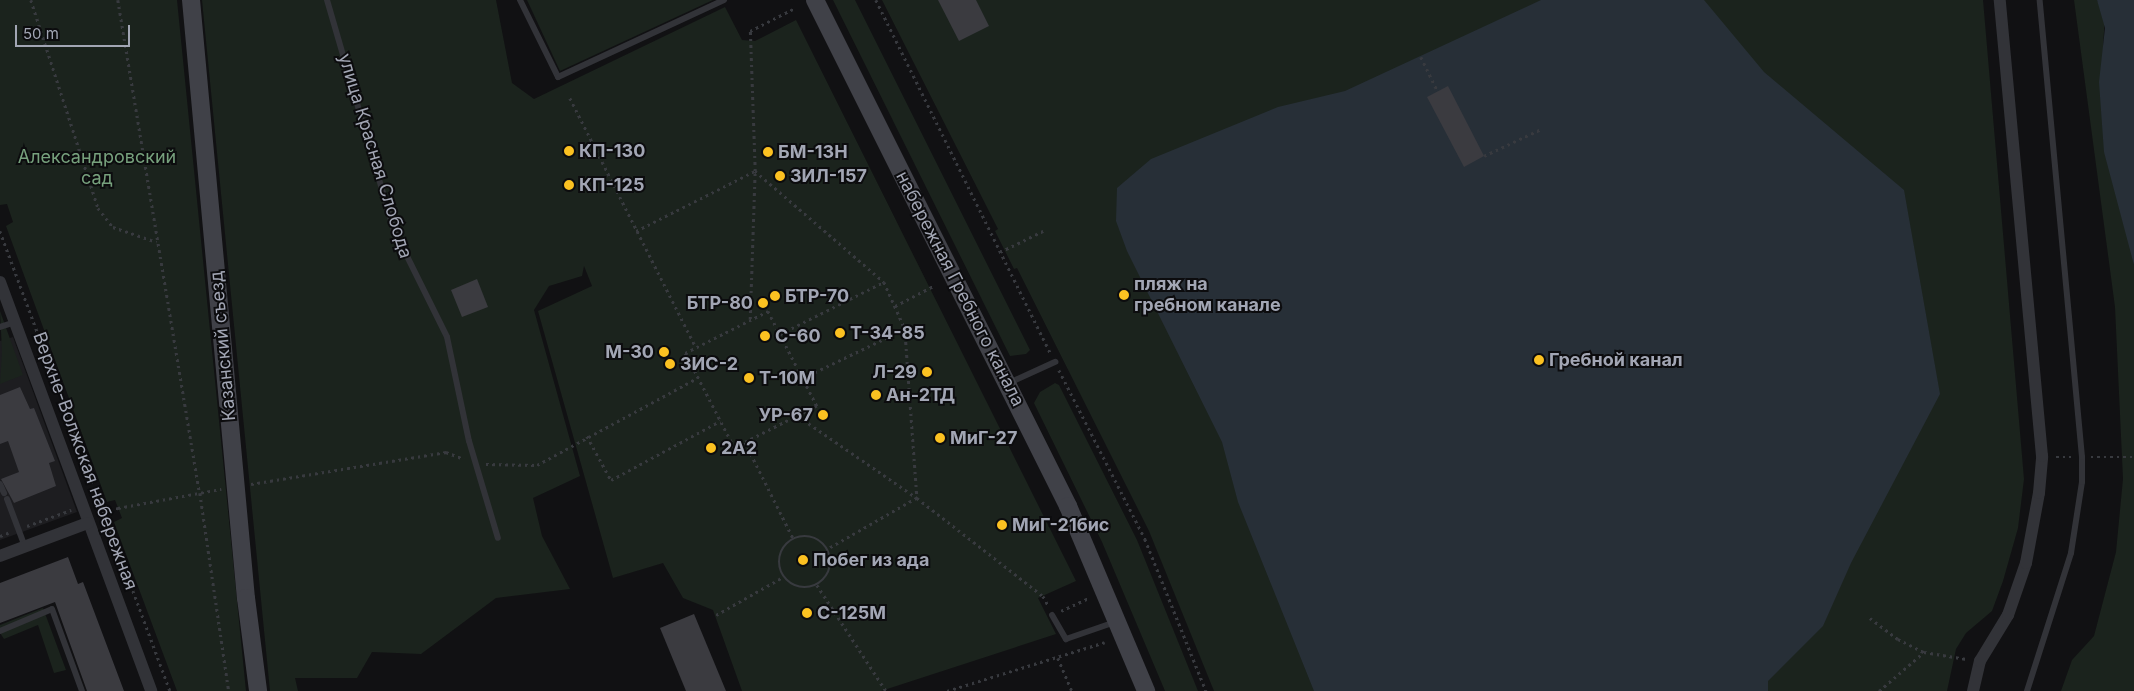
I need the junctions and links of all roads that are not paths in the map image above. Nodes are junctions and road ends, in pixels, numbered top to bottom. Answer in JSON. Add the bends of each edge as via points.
{"nodes":[{"id":1,"x":191,"y":0,"type":"edge"},
{"id":2,"x":327,"y":0,"type":"edge"},
{"id":3,"x":520,"y":0,"type":"edge"},
{"id":4,"x":724,"y":0,"type":"edge"},
{"id":5,"x":815,"y":0,"type":"edge"},
{"id":6,"x":2000,"y":0,"type":"edge"},
{"id":7,"x":2040,"y":0,"type":"edge"},
{"id":8,"x":0,"y":282,"type":"edge"},
{"id":9,"x":15,"y":322,"type":"junction"},
{"id":10,"x":0,"y":328,"type":"edge"},
{"id":11,"x":1055,"y":362,"type":"road end"},
{"id":12,"x":1007,"y":384,"type":"junction"},
{"id":13,"x":0,"y":484,"type":"edge"},
{"id":14,"x":88,"y":523,"type":"junction"},
{"id":15,"x":498,"y":538,"type":"dead end"},
{"id":16,"x":25,"y":547,"type":"junction"},
{"id":17,"x":0,"y":556,"type":"edge"},
{"id":18,"x":1052,"y":615,"type":"road end"},
{"id":19,"x":1118,"y":621,"type":"junction"},
{"id":20,"x":0,"y":630,"type":"edge"},
{"id":21,"x":149,"y":690,"type":"edge"},
{"id":22,"x":82,"y":691,"type":"edge"},
{"id":23,"x":258,"y":691,"type":"edge"},
{"id":24,"x":1146,"y":691,"type":"edge"},
{"id":25,"x":1973,"y":691,"type":"edge"},
{"id":26,"x":2027,"y":691,"type":"edge"}],
"edges":[{"from":1,"to":23,"type":"street","name":"Казанский съезд","via":[[246,598]]},
{"from":2,"to":15,"type":"lane","name":"улица Красная Слобода","via":[[394,230],[410,268],[447,337],[476,464]]},
{"from":3,"to":4,"type":"lane","via":[[558,77]]},
{"from":5,"to":12,"type":"street","name":"набережная Гребного канала"},
{"from":6,"to":25,"type":"street","via":[[2042,456],[2040,493],[2026,563],[2008,615],[1980,661]]},
{"from":7,"to":26,"type":"lane","via":[[2082,482],[2071,553]]},
{"from":8,"to":9,"type":"street","name":"Верхне-Волжская набережная"},
{"from":9,"to":10,"type":"lane"},
{"from":9,"to":14,"type":"street","name":"Верхне-Волжская набережная"},
{"from":11,"to":12,"type":"lane"},
{"from":12,"to":19,"type":"street","name":"набережная Гребного канала","via":[[1068,506]]},
{"from":13,"to":16,"type":"lane"},
{"from":14,"to":16,"type":"street"},
{"from":14,"to":21,"type":"street","name":"Верхне-Волжская набережная"},
{"from":16,"to":17,"type":"street"},
{"from":18,"to":19,"type":"lane","via":[[1066,639]]},
{"from":19,"to":24,"type":"street","name":"набережная Гребного канала"},
{"from":20,"to":22,"type":"lane","via":[[52,609]]}]}
